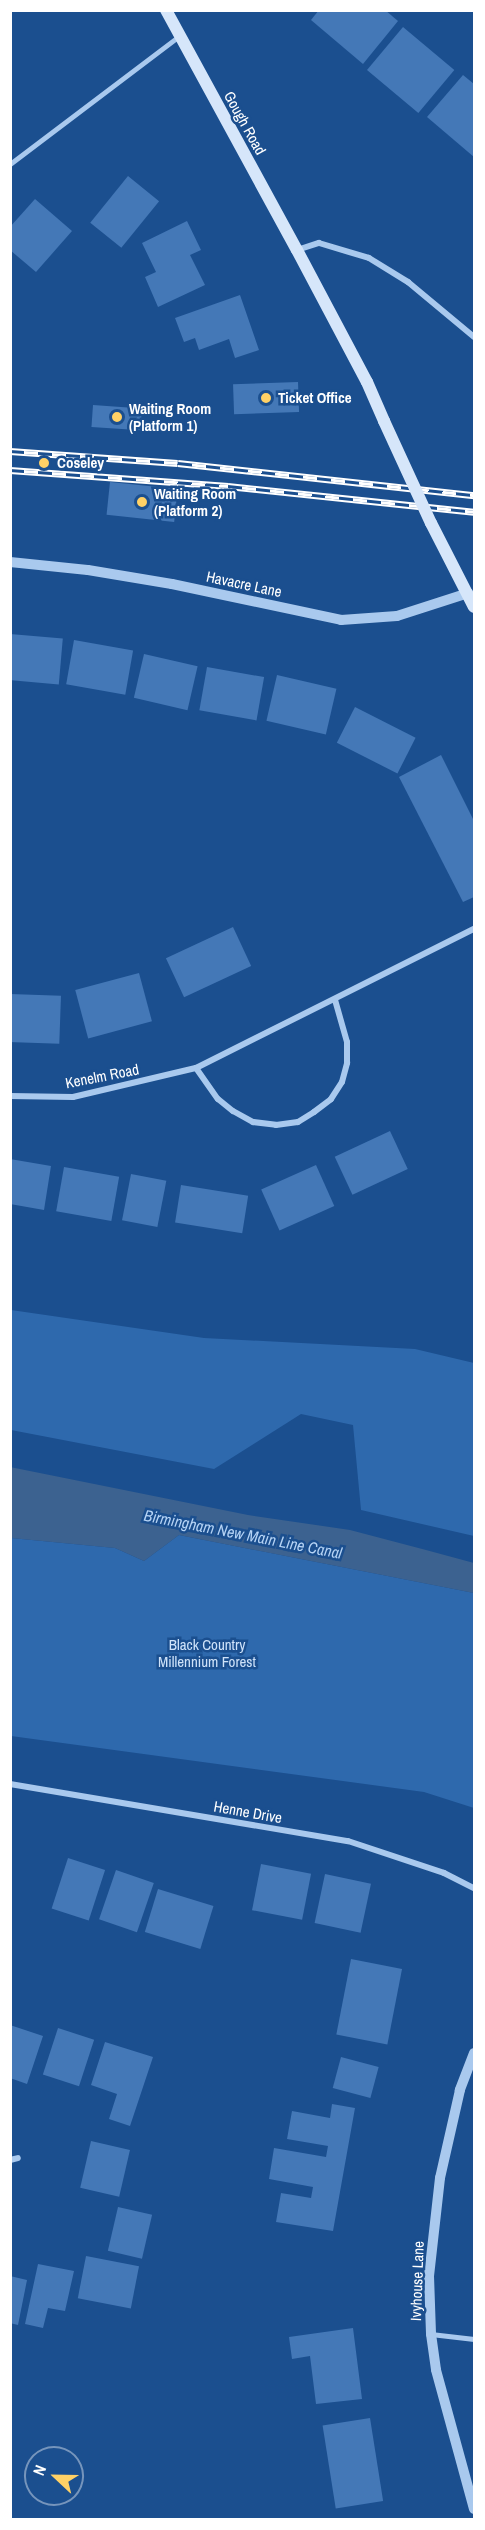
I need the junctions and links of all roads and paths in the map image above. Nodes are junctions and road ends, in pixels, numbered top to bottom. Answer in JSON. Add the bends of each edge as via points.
{"nodes":[{"id":1,"x":166,"y":10,"type":"edge"},
{"id":2,"x":180,"y":36,"type":"junction"},
{"id":3,"x":10,"y":164,"type":"edge"},
{"id":4,"x":297,"y":250,"type":"junction"},
{"id":5,"x":474,"y":337,"type":"edge"},
{"id":6,"x":10,"y":562,"type":"edge"},
{"id":7,"x":468,"y":593,"type":"junction"},
{"id":8,"x":474,"y":607,"type":"edge"},
{"id":9,"x":474,"y":928,"type":"edge"},
{"id":10,"x":334,"y":1000,"type":"junction"},
{"id":11,"x":196,"y":1068,"type":"junction"},
{"id":12,"x":10,"y":1096,"type":"edge"},
{"id":13,"x":10,"y":1784,"type":"edge"},
{"id":14,"x":474,"y":1888,"type":"edge"},
{"id":15,"x":474,"y":2053,"type":"edge"},
{"id":16,"x":18,"y":2158,"type":"dead end"},
{"id":17,"x":10,"y":2160,"type":"edge"},
{"id":18,"x":431,"y":2334,"type":"junction"},
{"id":19,"x":474,"y":2339,"type":"edge"},
{"id":20,"x":474,"y":2509,"type":"edge"}],
"edges":[{"from":1,"to":2,"type":"main road","name":"Gough Road"},
{"from":2,"to":3,"type":"lane"},
{"from":2,"to":4,"type":"main road","name":"Gough Road"},
{"from":4,"to":5,"type":"street","via":[[319,243],[369,258],[408,282]]},
{"from":4,"to":7,"type":"main road","name":"Gough Road","bridge":true,"via":[[367,382],[431,523]]},
{"from":6,"to":7,"type":"street","name":"Havacre Lane","via":[[88,570],[341,620],[397,616]]},
{"from":7,"to":8,"type":"main road"},
{"from":9,"to":10,"type":"street","name":"Kenelm Road"},
{"from":10,"to":11,"type":"street","name":"Kenelm Road"},
{"from":10,"to":11,"type":"street","via":[[347,1042],[342,1082],[331,1098],[298,1122],[253,1122],[218,1099]]},
{"from":11,"to":12,"type":"street","name":"Kenelm Road","via":[[73,1097]]},
{"from":13,"to":14,"type":"street","name":"Henne Drive","via":[[348,1841],[444,1873]]},
{"from":15,"to":18,"type":"street","name":"Ivyhouse Lane","via":[[460,2090],[440,2178],[429,2276]]},
{"from":16,"to":17,"type":"street"},
{"from":18,"to":19,"type":"lane"},
{"from":18,"to":20,"type":"street","name":"Ivyhouse Lane","via":[[436,2370]]}]}
